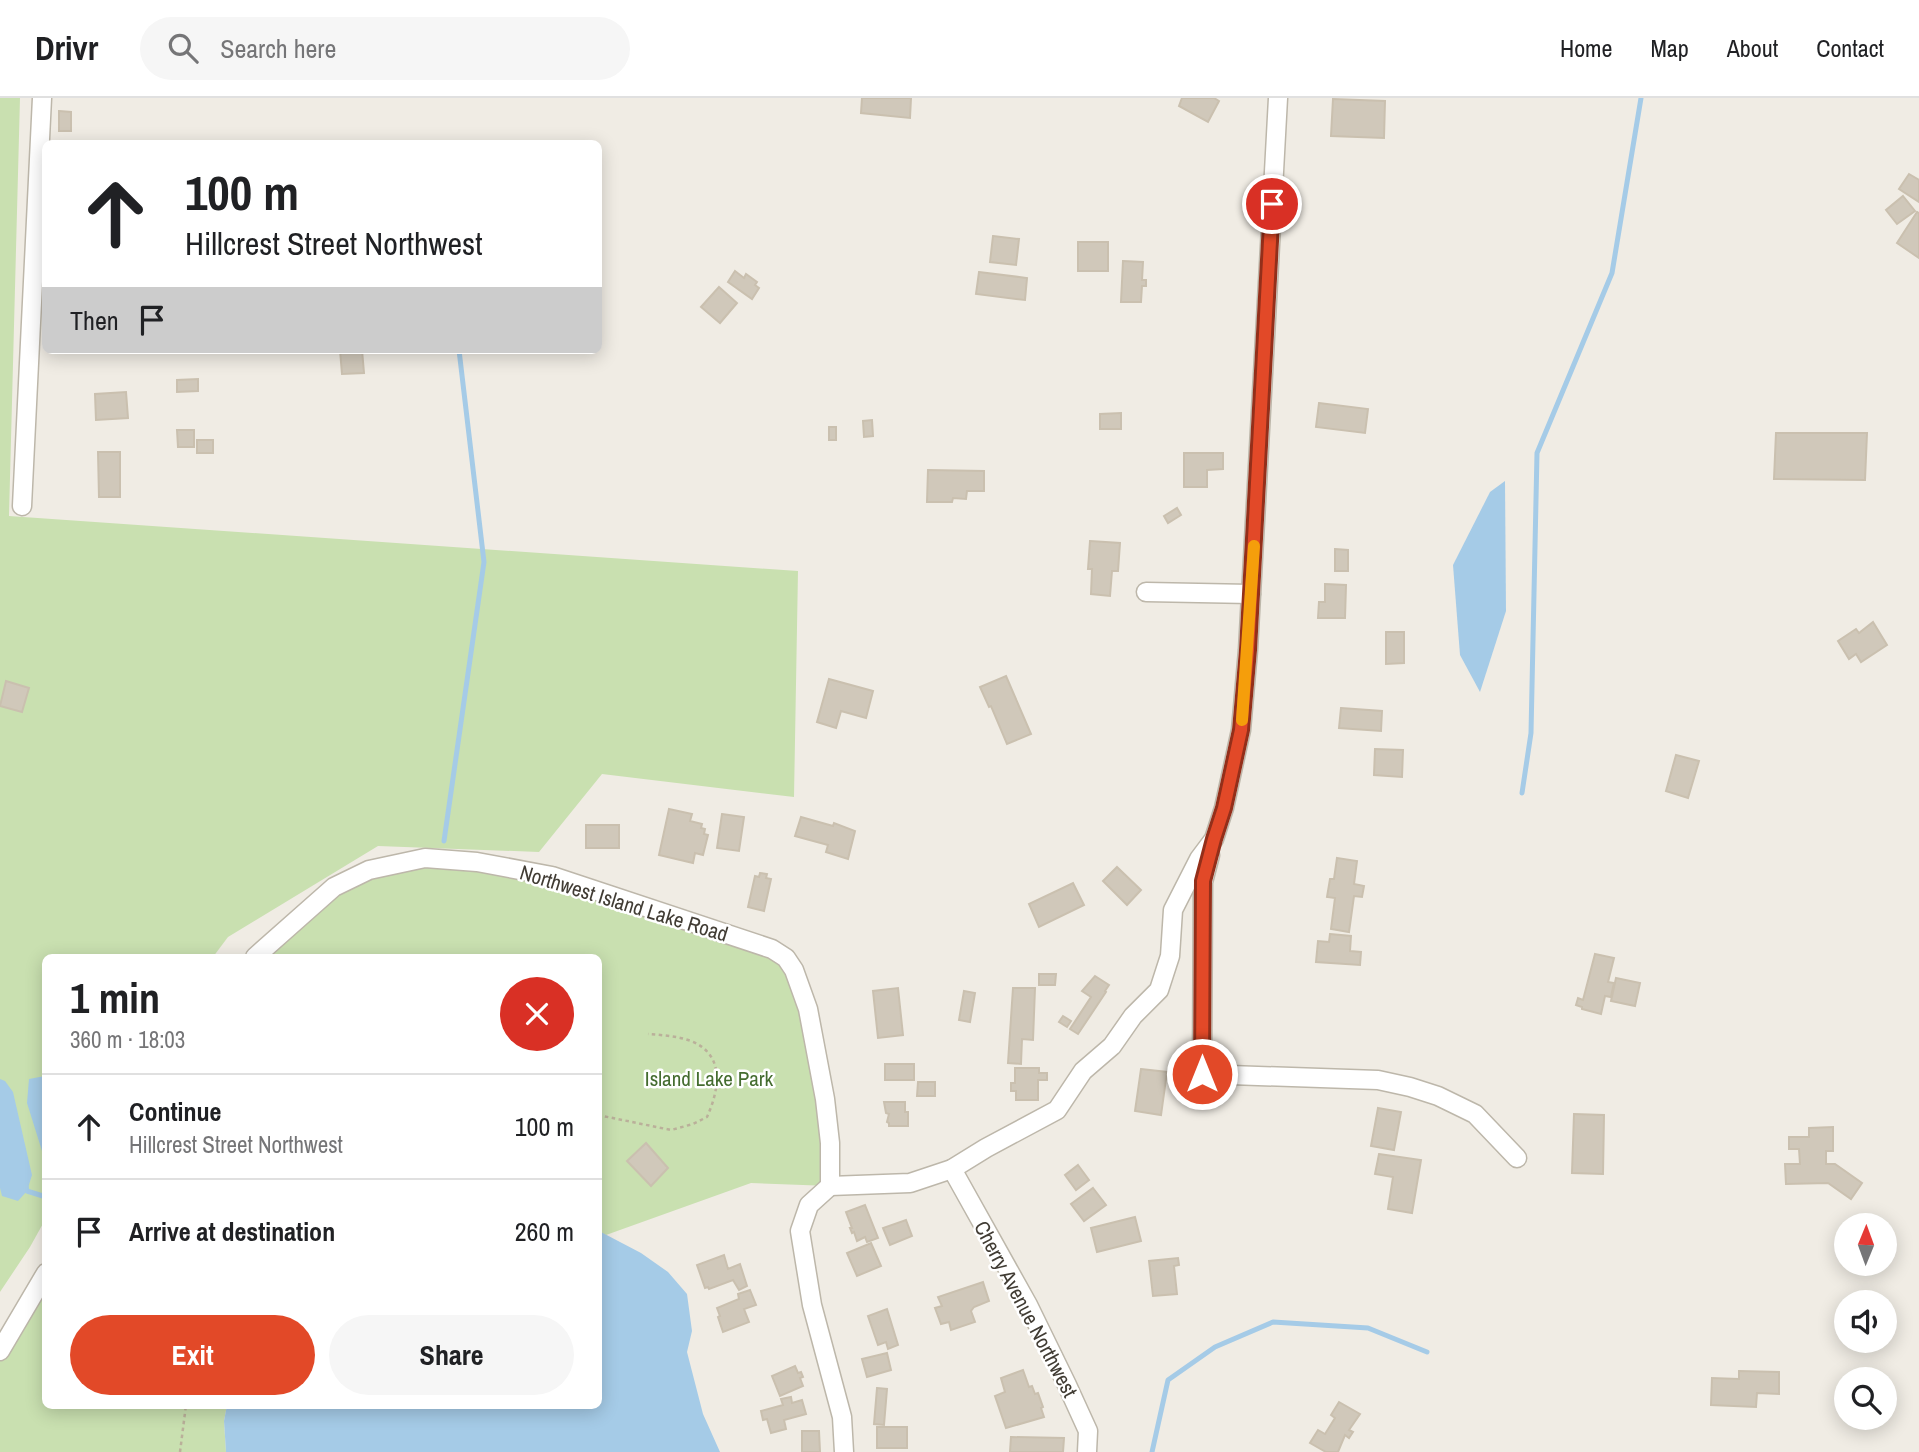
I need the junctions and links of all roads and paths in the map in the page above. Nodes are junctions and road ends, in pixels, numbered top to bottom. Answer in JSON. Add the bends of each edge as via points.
{"nodes":[{"id":1,"x":43,"y":98,"type":"edge"},
{"id":2,"x":1278,"y":98,"type":"edge"},
{"id":3,"x":22,"y":506,"type":"dead end"},
{"id":4,"x":1146,"y":592,"type":"dead end"},
{"id":5,"x":1251,"y":594,"type":"junction"},
{"id":6,"x":1214,"y":839,"type":"junction"},
{"id":7,"x":258,"y":954,"type":"edge"},
{"id":8,"x":648,"y":1034,"type":"dead end"},
{"id":9,"x":602,"y":1116,"type":"edge"},
{"id":10,"x":1517,"y":1158,"type":"dead end"},
{"id":11,"x":951,"y":1169,"type":"junction"},
{"id":12,"x":830,"y":1186,"type":"junction"},
{"id":13,"x":42,"y":1280,"type":"edge"},
{"id":14,"x":0,"y":1351,"type":"edge"},
{"id":15,"x":185,"y":1409,"type":"edge"},
{"id":16,"x":180,"y":1452,"type":"edge"},
{"id":17,"x":844,"y":1452,"type":"edge"},
{"id":18,"x":1087,"y":1452,"type":"edge"}],
"edges":[{"from":1,"to":3,"type":"street"},
{"from":2,"to":5,"type":"street"},
{"from":4,"to":5,"type":"street"},
{"from":5,"to":6,"type":"street","via":[[1241,730]]},
{"from":6,"to":10,"type":"street","via":[[1203,881],[1202,1074],[1378,1080],[1409,1087],[1475,1114]]},
{"from":6,"to":11,"type":"street","via":[[1173,910],[1170,956],[1158,990],[1112,1046],[1083,1071],[1057,1110]]},
{"from":7,"to":12,"type":"street","name":"Northwest Island Lake Road","via":[[334,887],[369,870],[425,858],[552,876],[772,949],[794,970],[808,1009],[826,1110]]},
{"from":8,"to":9,"type":"path","via":[[674,1036],[707,1051],[716,1069],[717,1092],[707,1117],[671,1130]]},
{"from":11,"to":12,"type":"street","via":[[910,1183]]},
{"from":11,"to":18,"type":"street","name":"Cherry Avenue Northwest","via":[[1067,1385],[1088,1431]]},
{"from":12,"to":17,"type":"street","via":[[809,1205],[800,1231],[812,1305],[842,1417]]},
{"from":13,"to":14,"type":"street"},
{"from":15,"to":16,"type":"path"}]}
